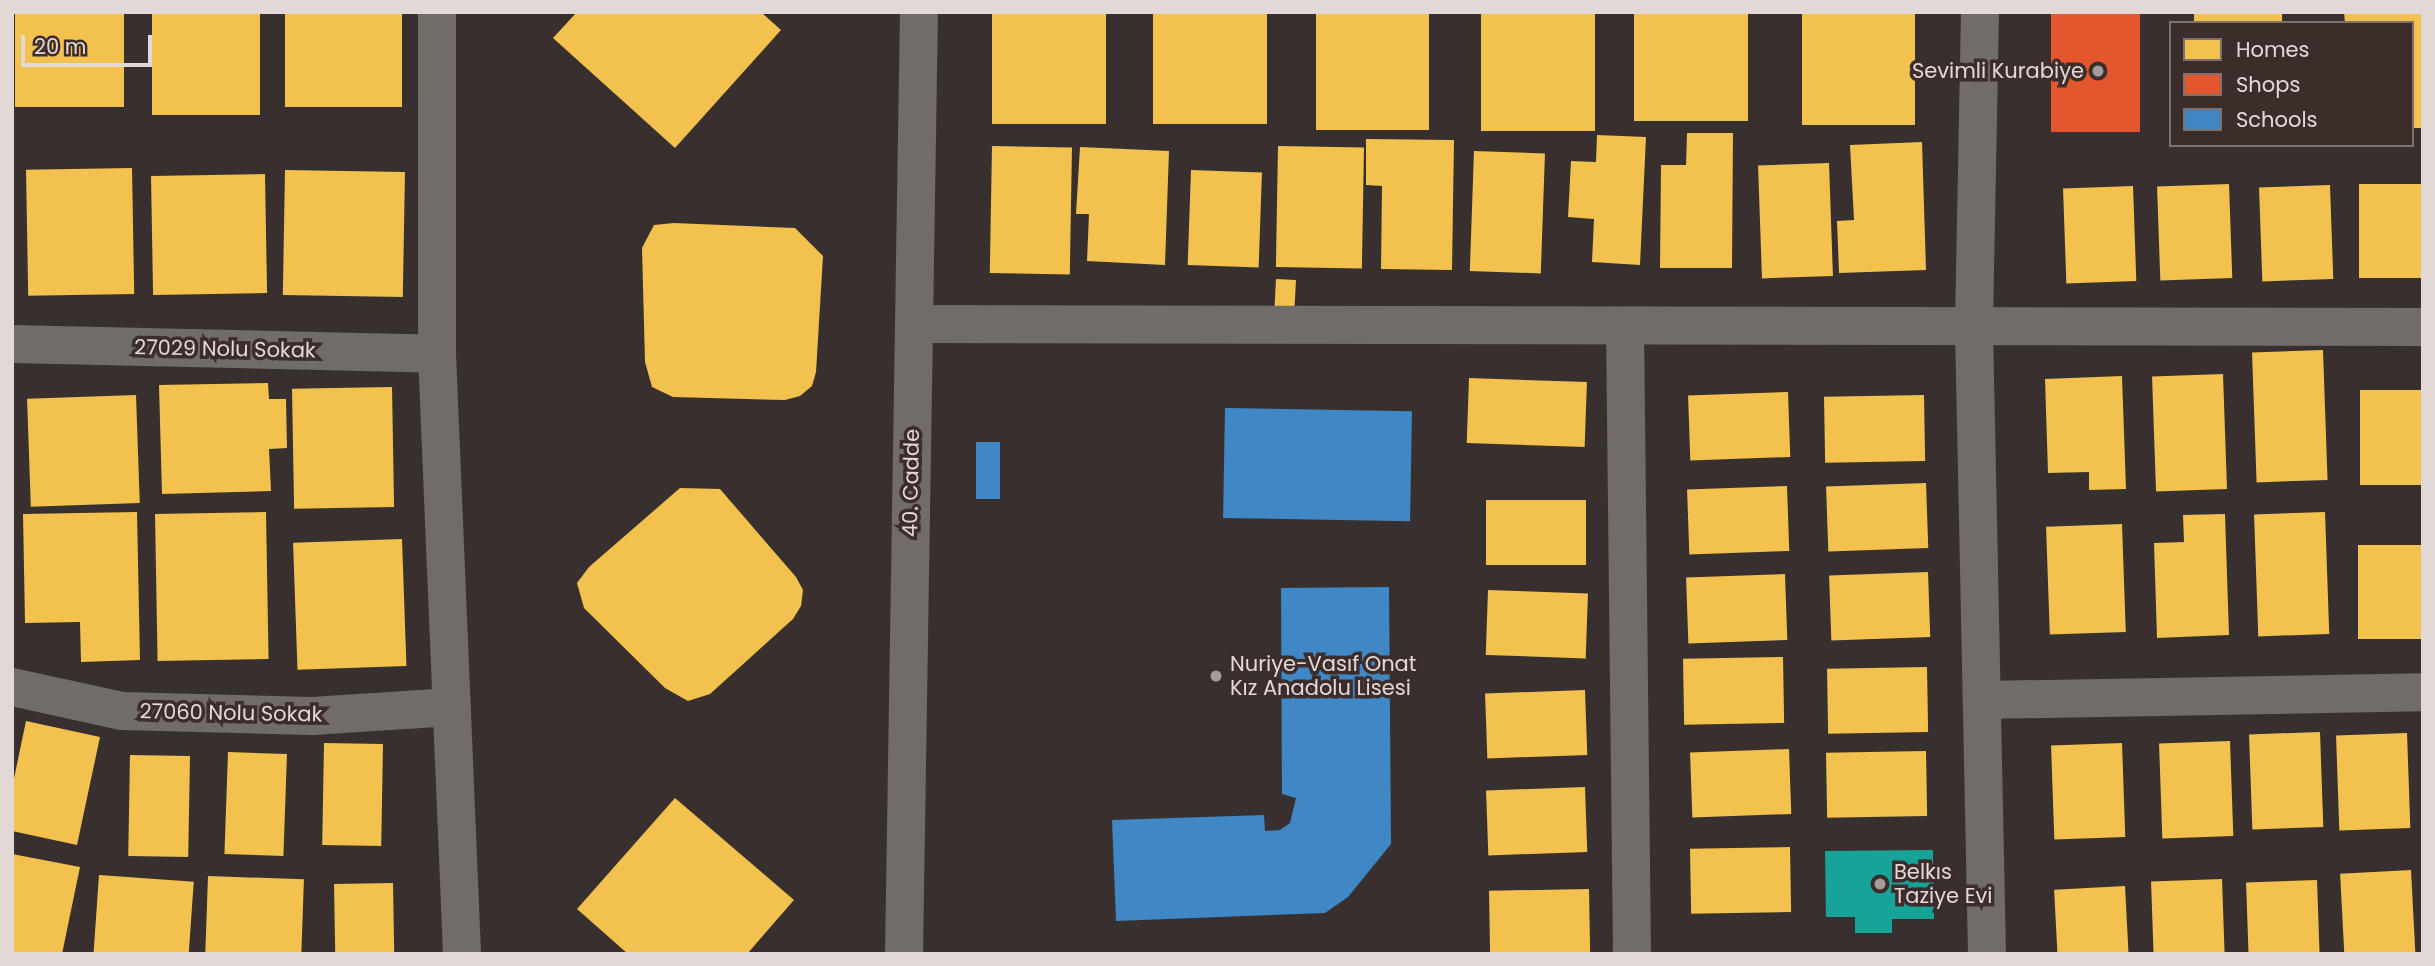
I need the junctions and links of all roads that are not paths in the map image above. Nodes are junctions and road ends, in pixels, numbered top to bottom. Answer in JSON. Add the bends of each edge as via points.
{"nodes":[{"id":1,"x":437,"y":12,"type":"edge"},
{"id":2,"x":919,"y":12,"type":"edge"},
{"id":3,"x":1980,"y":12,"type":"edge"},
{"id":4,"x":914,"y":324,"type":"junction"},
{"id":5,"x":1625,"y":327,"type":"junction"},
{"id":6,"x":2423,"y":327,"type":"edge"},
{"id":7,"x":1974,"y":328,"type":"junction"},
{"id":8,"x":12,"y":344,"type":"edge"},
{"id":9,"x":438,"y":354,"type":"junction"},
{"id":10,"x":12,"y":687,"type":"edge"},
{"id":11,"x":2423,"y":692,"type":"edge"},
{"id":12,"x":1983,"y":701,"type":"junction"},
{"id":13,"x":452,"y":707,"type":"junction"},
{"id":14,"x":462,"y":954,"type":"edge"},
{"id":15,"x":904,"y":954,"type":"edge"},
{"id":16,"x":1632,"y":954,"type":"edge"},
{"id":17,"x":1987,"y":954,"type":"edge"}],
"edges":[{"from":1,"to":9,"type":"street"},
{"from":2,"to":4,"type":"street","name":"40. Cadde"},
{"from":3,"to":7,"type":"street"},
{"from":4,"to":5,"type":"street"},
{"from":4,"to":15,"type":"street","name":"40. Cadde"},
{"from":5,"to":7,"type":"street"},
{"from":5,"to":16,"type":"street"},
{"from":6,"to":7,"type":"street"},
{"from":7,"to":12,"type":"street"},
{"from":8,"to":9,"type":"street","name":"27029 Nolu Sokak"},
{"from":9,"to":13,"type":"street"},
{"from":10,"to":13,"type":"street","name":"27060 Nolu Sokak","via":[[122,711],[312,716]]},
{"from":11,"to":12,"type":"street"},
{"from":12,"to":17,"type":"street"},
{"from":13,"to":14,"type":"street"}]}
